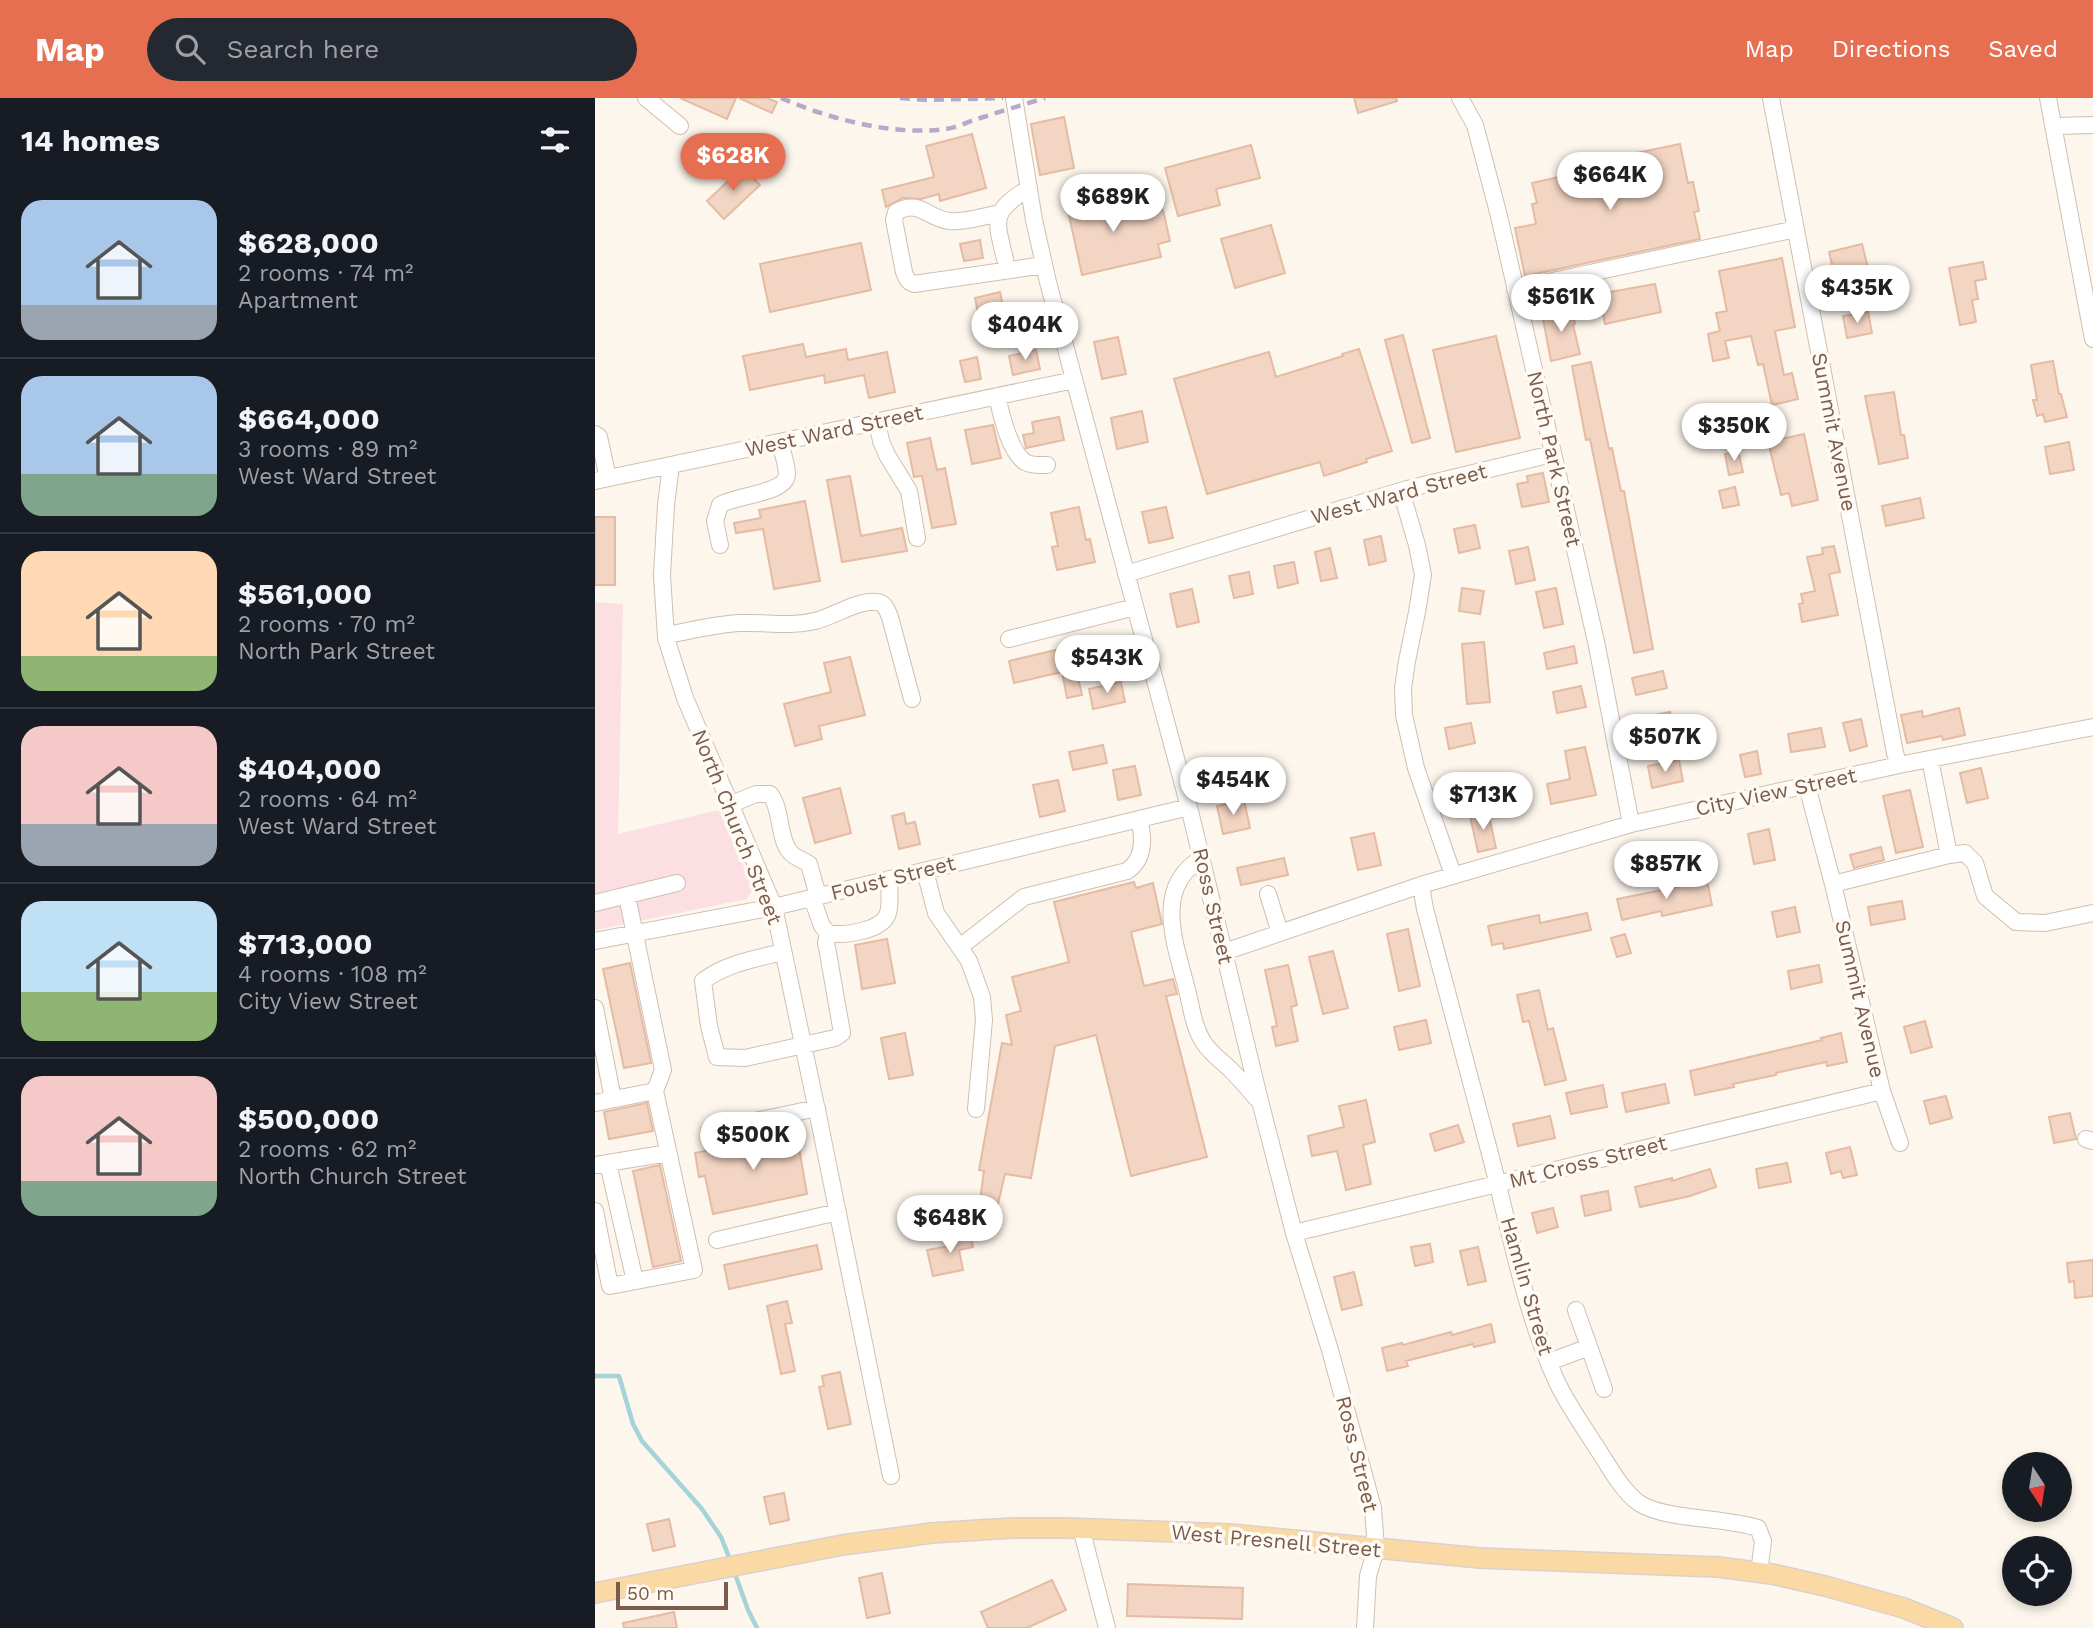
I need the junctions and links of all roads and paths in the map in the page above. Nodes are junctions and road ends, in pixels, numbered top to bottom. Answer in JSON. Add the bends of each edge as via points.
{"nodes":[{"id":1,"x":646,"y":98,"type":"edge"},
{"id":2,"x":1014,"y":98,"type":"edge"},
{"id":3,"x":1460,"y":98,"type":"edge"},
{"id":4,"x":1771,"y":98,"type":"edge"},
{"id":5,"x":2048,"y":98,"type":"edge"},
{"id":6,"x":2093,"y":125,"type":"edge"},
{"id":7,"x":680,"y":126,"type":"dead end"},
{"id":8,"x":2054,"y":126,"type":"junction"},
{"id":9,"x":1029,"y":188,"type":"junction"},
{"id":10,"x":1000,"y":213,"type":"junction"},
{"id":11,"x":1796,"y":229,"type":"junction"},
{"id":12,"x":1005,"y":259,"type":"dead end"},
{"id":13,"x":1044,"y":265,"type":"junction"},
{"id":14,"x":1515,"y":289,"type":"junction"},
{"id":15,"x":2093,"y":338,"type":"edge"},
{"id":16,"x":1074,"y":380,"type":"junction"},
{"id":17,"x":997,"y":396,"type":"junction"},
{"id":18,"x":877,"y":422,"type":"junction"},
{"id":19,"x":595,"y":434,"type":"edge"},
{"id":20,"x":780,"y":442,"type":"junction"},
{"id":21,"x":1552,"y":454,"type":"junction"},
{"id":22,"x":671,"y":465,"type":"junction"},
{"id":23,"x":1047,"y":465,"type":"dead end"},
{"id":24,"x":601,"y":480,"type":"edge"},
{"id":25,"x":1401,"y":491,"type":"junction"},
{"id":26,"x":917,"y":538,"type":"dead end"},
{"id":27,"x":720,"y":545,"type":"dead end"},
{"id":28,"x":1126,"y":574,"type":"junction"},
{"id":29,"x":1135,"y":607,"type":"junction"},
{"id":30,"x":666,"y":635,"type":"junction"},
{"id":31,"x":1009,"y":639,"type":"dead end"},
{"id":32,"x":912,"y":699,"type":"dead end"},
{"id":33,"x":2093,"y":727,"type":"edge"},
{"id":34,"x":1930,"y":759,"type":"junction"},
{"id":35,"x":1899,"y":765,"type":"junction"},
{"id":36,"x":1807,"y":786,"type":"junction"},
{"id":37,"x":729,"y":805,"type":"junction"},
{"id":38,"x":1189,"y":807,"type":"junction"},
{"id":39,"x":1139,"y":819,"type":"junction"},
{"id":40,"x":1631,"y":824,"type":"junction"},
{"id":41,"x":1949,"y":855,"type":"junction"},
{"id":42,"x":1202,"y":858,"type":"junction"},
{"id":43,"x":925,"y":871,"type":"junction"},
{"id":44,"x":1453,"y":875,"type":"junction"},
{"id":45,"x":889,"y":879,"type":"junction"},
{"id":46,"x":677,"y":883,"type":"dead end"},
{"id":47,"x":1833,"y":884,"type":"junction"},
{"id":48,"x":1421,"y":885,"type":"junction"},
{"id":49,"x":1268,"y":894,"type":"dead end"},
{"id":50,"x":627,"y":896,"type":"junction"},
{"id":51,"x":815,"y":897,"type":"junction"},
{"id":52,"x":595,"y":903,"type":"edge"},
{"id":53,"x":774,"y":907,"type":"junction"},
{"id":54,"x":2093,"y":913,"type":"edge"},
{"id":55,"x":634,"y":933,"type":"junction"},
{"id":56,"x":828,"y":933,"type":"junction"},
{"id":57,"x":1280,"y":933,"type":"junction"},
{"id":58,"x":595,"y":941,"type":"edge"},
{"id":59,"x":960,"y":947,"type":"junction"},
{"id":60,"x":1224,"y":952,"type":"junction"},
{"id":61,"x":783,"y":953,"type":"junction"},
{"id":62,"x":595,"y":1009,"type":"edge"},
{"id":63,"x":804,"y":1046,"type":"junction"},
{"id":64,"x":655,"y":1091,"type":"junction"},
{"id":65,"x":1882,"y":1091,"type":"junction"},
{"id":66,"x":613,"y":1099,"type":"junction"},
{"id":67,"x":595,"y":1103,"type":"edge"},
{"id":68,"x":1261,"y":1105,"type":"junction"},
{"id":69,"x":817,"y":1108,"type":"junction"},
{"id":70,"x":976,"y":1109,"type":"dead end"},
{"id":71,"x":709,"y":1131,"type":"dead end"},
{"id":72,"x":1900,"y":1143,"type":"dead end"},
{"id":73,"x":668,"y":1153,"type":"junction"},
{"id":74,"x":602,"y":1164,"type":"edge"},
{"id":75,"x":1498,"y":1184,"type":"junction"},
{"id":76,"x":595,"y":1211,"type":"edge"},
{"id":77,"x":838,"y":1212,"type":"junction"},
{"id":78,"x":1294,"y":1233,"type":"junction"},
{"id":79,"x":717,"y":1240,"type":"dead end"},
{"id":80,"x":635,"y":1281,"type":"junction"},
{"id":81,"x":1576,"y":1310,"type":"dead end"},
{"id":82,"x":1589,"y":1347,"type":"junction"},
{"id":83,"x":1549,"y":1362,"type":"junction"},
{"id":84,"x":1604,"y":1389,"type":"dead end"},
{"id":85,"x":891,"y":1476,"type":"dead end"},
{"id":86,"x":1081,"y":1528,"type":"junction"},
{"id":87,"x":1376,"y":1549,"type":"junction"},
{"id":88,"x":1759,"y":1573,"type":"junction"},
{"id":89,"x":595,"y":1593,"type":"edge"},
{"id":90,"x":1107,"y":1628,"type":"edge"},
{"id":91,"x":1365,"y":1628,"type":"edge"},
{"id":92,"x":1953,"y":1628,"type":"edge"}],
"edges":[{"from":1,"to":7,"type":"street"},
{"from":2,"to":9,"type":"street","name":"Ross Street"},
{"from":3,"to":14,"type":"street","name":"North Park Street","via":[[1481,145]]},
{"from":4,"to":11,"type":"street","name":"Summit Avenue"},
{"from":5,"to":8,"type":"street"},
{"from":6,"to":8,"type":"street"},
{"from":8,"to":15,"type":"street"},
{"from":9,"to":10,"type":"street","via":[[1007,202]]},
{"from":9,"to":13,"type":"street","name":"Ross Street"},
{"from":10,"to":12,"type":"street","via":[[997,225]]},
{"from":10,"to":13,"type":"street","via":[[951,222],[918,207],[897,212],[894,220],[910,283]]},
{"from":11,"to":14,"type":"street"},
{"from":11,"to":35,"type":"street","name":"Summit Avenue"},
{"from":13,"to":16,"type":"street","name":"Ross Street"},
{"from":14,"to":21,"type":"street","name":"North Park Street"},
{"from":16,"to":17,"type":"street","name":"West Ward Street"},
{"from":16,"to":28,"type":"street","name":"Ross Street"},
{"from":17,"to":18,"type":"street","name":"West Ward Street"},
{"from":17,"to":23,"type":"street","via":[[1005,429],[1024,462]]},
{"from":18,"to":20,"type":"street","name":"West Ward Street"},
{"from":18,"to":26,"type":"street","via":[[887,455],[909,491]]},
{"from":19,"to":24,"type":"street","via":[[599,437]]},
{"from":20,"to":22,"type":"street","name":"West Ward Street"},
{"from":20,"to":27,"type":"street","via":[[786,480],[772,490],[728,499],[720,505],[715,521]]},
{"from":21,"to":25,"type":"street","name":"West Ward Street"},
{"from":21,"to":40,"type":"street","name":"North Park Street","via":[[1597,646]]},
{"from":22,"to":24,"type":"street","name":"West Ward Street"},
{"from":22,"to":30,"type":"street","name":"North Church Street","via":[[662,575]]},
{"from":25,"to":28,"type":"street","name":"West Ward Street"},
{"from":25,"to":44,"type":"street","via":[[1423,575],[1403,688],[1404,715],[1416,768]]},
{"from":28,"to":29,"type":"street","name":"Ross Street"},
{"from":29,"to":31,"type":"street"},
{"from":29,"to":38,"type":"street","name":"Ross Street"},
{"from":30,"to":32,"type":"street","via":[[738,623],[816,621],[874,601],[886,607],[890,617]]},
{"from":30,"to":37,"type":"street","name":"North Church Street","via":[[685,698]]},
{"from":33,"to":34,"type":"street","name":"City View Street"},
{"from":34,"to":35,"type":"street","name":"City View Street"},
{"from":34,"to":41,"type":"street"},
{"from":35,"to":36,"type":"street","name":"City View Street"},
{"from":36,"to":40,"type":"street","name":"City View Street"},
{"from":36,"to":47,"type":"street","name":"Summit Avenue"},
{"from":37,"to":51,"type":"street","via":[[756,794],[770,794],[787,848],[809,864]]},
{"from":37,"to":53,"type":"street","name":"North Church Street"},
{"from":38,"to":39,"type":"street","name":"Foust Street"},
{"from":38,"to":42,"type":"street","name":"Ross Street"},
{"from":39,"to":43,"type":"street","name":"Foust Street"},
{"from":39,"to":59,"type":"street","via":[[1142,845],[1132,868],[1024,897]]},
{"from":40,"to":44,"type":"street","name":"City View Street"},
{"from":41,"to":47,"type":"street"},
{"from":41,"to":54,"type":"street","via":[[1965,853],[1975,863],[1985,896],[2016,922],[2045,923]]},
{"from":42,"to":60,"type":"street","name":"Ross Street"},
{"from":42,"to":68,"type":"street","via":[[1177,884],[1170,913],[1173,939],[1202,1040]]},
{"from":43,"to":45,"type":"street","name":"Foust Street"},
{"from":43,"to":59,"type":"street","via":[[936,914]]},
{"from":44,"to":48,"type":"street","name":"City View Street"},
{"from":45,"to":51,"type":"street","name":"Foust Street"},
{"from":45,"to":56,"type":"street","via":[[886,918],[847,934]]},
{"from":46,"to":50,"type":"street"},
{"from":47,"to":65,"type":"street","name":"Summit Avenue"},
{"from":48,"to":57,"type":"street","name":"City View Street"},
{"from":48,"to":75,"type":"street","name":"Hamlin Street"},
{"from":49,"to":57,"type":"street"},
{"from":50,"to":52,"type":"street"},
{"from":50,"to":55,"type":"street"},
{"from":51,"to":53,"type":"street","name":"Foust Street"},
{"from":51,"to":56,"type":"street"},
{"from":53,"to":55,"type":"street","name":"Foust Street"},
{"from":53,"to":61,"type":"street","name":"North Church Street"},
{"from":55,"to":58,"type":"street","name":"Foust Street"},
{"from":55,"to":64,"type":"street","via":[[663,1070]]},
{"from":56,"to":63,"type":"street","via":[[842,1033]]},
{"from":57,"to":60,"type":"street","name":"City View Street"},
{"from":59,"to":70,"type":"street","via":[[982,997]]},
{"from":60,"to":68,"type":"street","name":"Ross Street"},
{"from":61,"to":63,"type":"street","name":"North Church Street"},
{"from":61,"to":63,"type":"street","via":[[735,963],[703,981],[716,1057],[745,1058]]},
{"from":62,"to":66,"type":"street"},
{"from":63,"to":69,"type":"street","name":"North Church Street"},
{"from":64,"to":66,"type":"street"},
{"from":64,"to":73,"type":"street"},
{"from":65,"to":72,"type":"street","name":"Summit Avenue"},
{"from":65,"to":75,"type":"street","name":"Mt Cross Street"},
{"from":66,"to":67,"type":"street"},
{"from":68,"to":78,"type":"street","name":"Ross Street"},
{"from":69,"to":71,"type":"street"},
{"from":69,"to":77,"type":"street","name":"North Church Street"},
{"from":73,"to":74,"type":"street"},
{"from":73,"to":80,"type":"street","via":[[694,1270]]},
{"from":74,"to":80,"type":"street"},
{"from":75,"to":78,"type":"street","name":"Mt Cross Street"},
{"from":75,"to":83,"type":"street","name":"Hamlin Street"},
{"from":76,"to":80,"type":"street","via":[[610,1286]]},
{"from":77,"to":79,"type":"street"},
{"from":77,"to":85,"type":"street","name":"North Church Street"},
{"from":78,"to":87,"type":"street","name":"Ross Street","via":[[1373,1508]]},
{"from":81,"to":82,"type":"street"},
{"from":82,"to":83,"type":"street"},
{"from":82,"to":84,"type":"street"},
{"from":83,"to":88,"type":"street","name":"Hamlin Street","via":[[1569,1404],[1639,1503],[1657,1511],[1758,1528],[1763,1541]]},
{"from":86,"to":87,"type":"main road","name":"West Presnell Street","via":[[1230,1534]]},
{"from":86,"to":89,"type":"main road","name":"West Presnell Street","via":[[930,1533],[842,1545]]},
{"from":86,"to":90,"type":"street"},
{"from":87,"to":88,"type":"main road","name":"West Presnell Street","via":[[1480,1559],[1678,1564]]},
{"from":87,"to":91,"type":"street","name":"Ross Street"},
{"from":88,"to":92,"type":"main road","name":"West Presnell Street","via":[[1904,1608]]}]}
